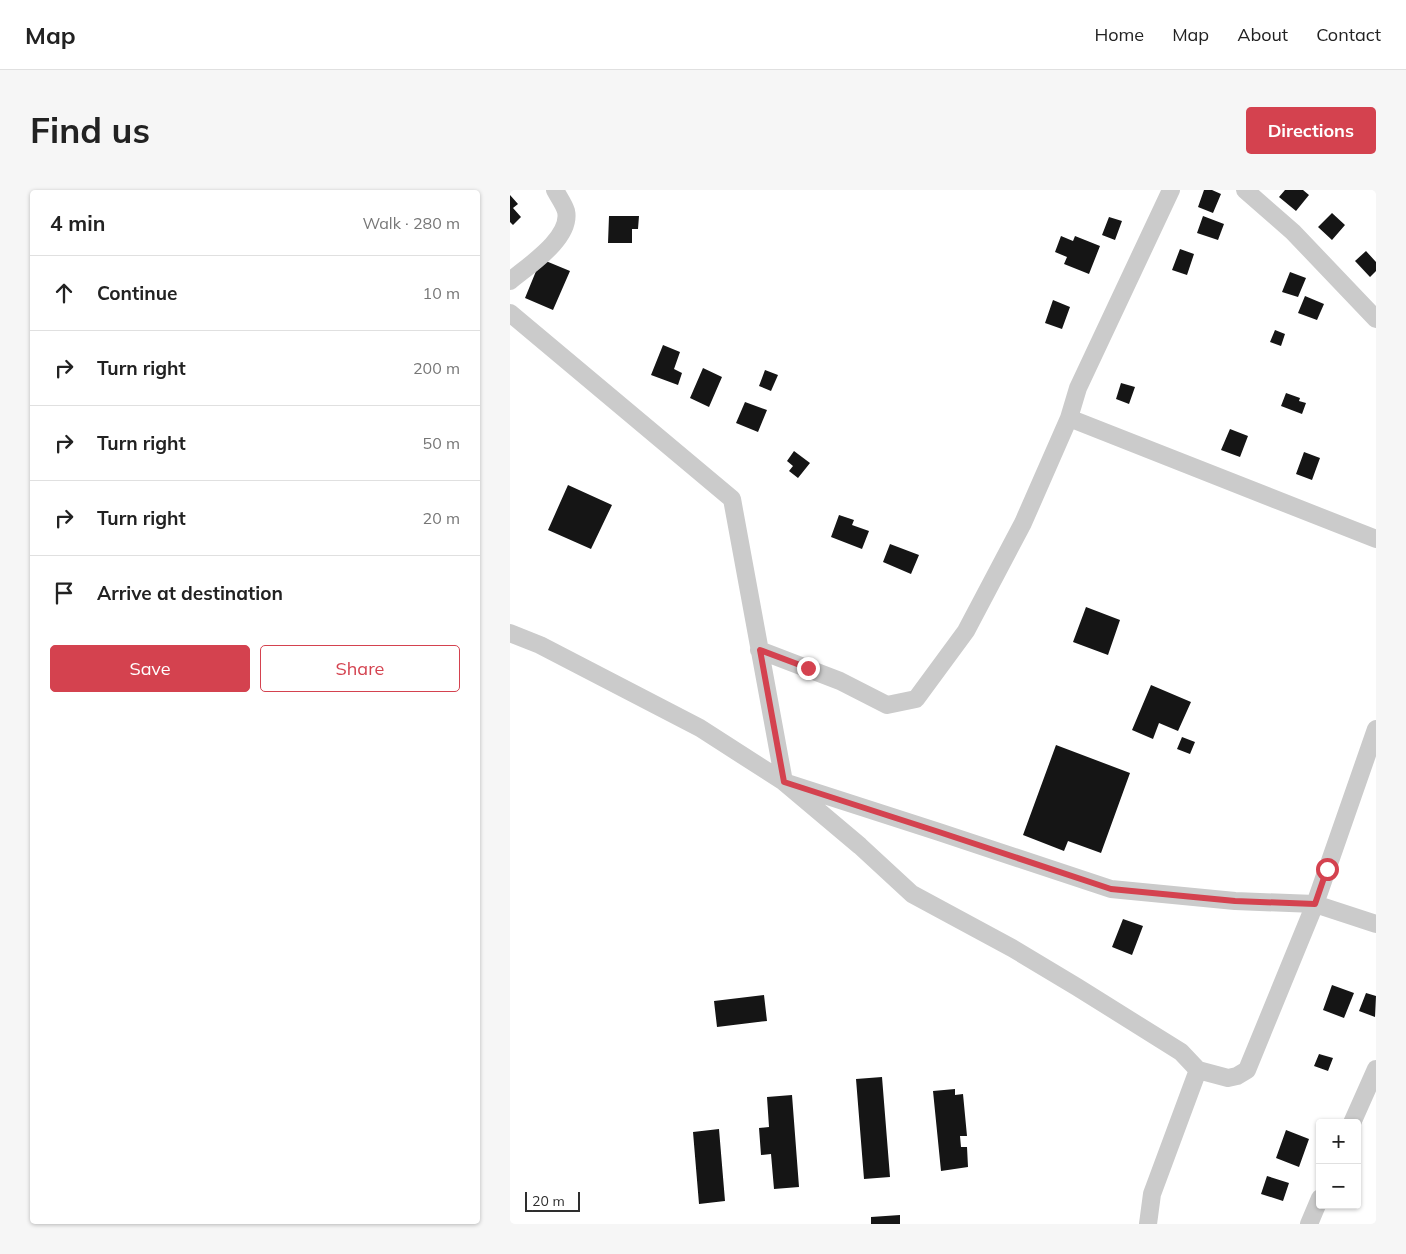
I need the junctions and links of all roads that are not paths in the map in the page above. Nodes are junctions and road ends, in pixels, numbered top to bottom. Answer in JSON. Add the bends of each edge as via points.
{"nodes":[{"id":1,"x":555,"y":190,"type":"edge"},
{"id":2,"x":1172,"y":190,"type":"edge"},
{"id":3,"x":1245,"y":190,"type":"edge"},
{"id":4,"x":510,"y":281,"type":"edge"},
{"id":5,"x":510,"y":313,"type":"edge"},
{"id":6,"x":1376,"y":319,"type":"edge"},
{"id":7,"x":1069,"y":418,"type":"junction"},
{"id":8,"x":1376,"y":539,"type":"edge"},
{"id":9,"x":510,"y":633,"type":"edge"},
{"id":10,"x":760,"y":650,"type":"junction"},
{"id":11,"x":1376,"y":729,"type":"edge"},
{"id":12,"x":784,"y":782,"type":"junction"},
{"id":13,"x":1315,"y":904,"type":"junction"},
{"id":14,"x":1376,"y":924,"type":"edge"},
{"id":15,"x":1376,"y":1069,"type":"edge"},
{"id":16,"x":1198,"y":1070,"type":"junction"},
{"id":17,"x":1354,"y":1119,"type":"edge"},
{"id":18,"x":1316,"y":1207,"type":"edge"},
{"id":19,"x":1148,"y":1224,"type":"edge"},
{"id":20,"x":1309,"y":1224,"type":"edge"}],
"edges":[{"from":1,"to":4,"type":"street","via":[[566,210],[563,230],[556,241]]},
{"from":2,"to":7,"type":"street","via":[[1078,388]]},
{"from":3,"to":6,"type":"street","via":[[1293,232]]},
{"from":5,"to":10,"type":"street","via":[[732,499]]},
{"from":7,"to":8,"type":"street"},
{"from":7,"to":10,"type":"street","via":[[1023,523],[966,631],[916,700],[887,705],[840,680]]},
{"from":9,"to":12,"type":"street","via":[[700,728]]},
{"from":10,"to":12,"type":"street"},
{"from":11,"to":13,"type":"street"},
{"from":12,"to":13,"type":"street","via":[[1111,889],[1235,901]]},
{"from":12,"to":16,"type":"street","via":[[912,894],[1077,987],[1181,1052]]},
{"from":13,"to":14,"type":"street"},
{"from":13,"to":16,"type":"street","via":[[1246,1070],[1228,1078]]},
{"from":15,"to":17,"type":"street"},
{"from":16,"to":19,"type":"street","via":[[1152,1194]]},
{"from":18,"to":20,"type":"street"}]}
